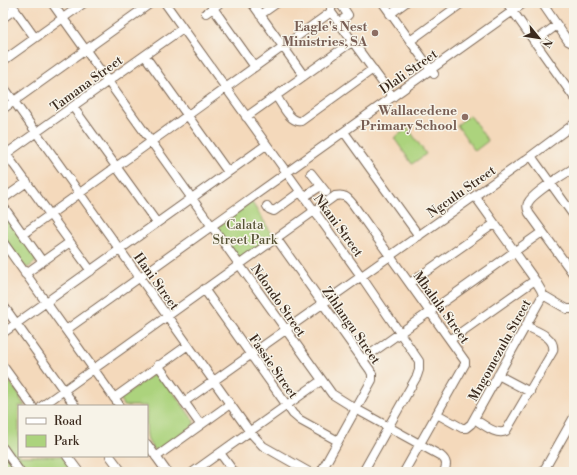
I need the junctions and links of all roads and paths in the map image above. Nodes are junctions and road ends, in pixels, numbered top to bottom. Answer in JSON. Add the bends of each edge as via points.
{"nodes":[{"id":1,"x":52,"y":3,"type":"edge"},
{"id":2,"x":84,"y":3,"type":"edge"},
{"id":3,"x":151,"y":3,"type":"edge"},
{"id":4,"x":165,"y":3,"type":"edge"},
{"id":5,"x":252,"y":3,"type":"edge"},
{"id":6,"x":277,"y":3,"type":"edge"},
{"id":7,"x":336,"y":3,"type":"edge"},
{"id":8,"x":340,"y":3,"type":"edge"},
{"id":9,"x":383,"y":3,"type":"edge"},
{"id":10,"x":405,"y":3,"type":"edge"},
{"id":11,"x":462,"y":3,"type":"edge"},
{"id":12,"x":507,"y":3,"type":"edge"},
{"id":13,"x":524,"y":3,"type":"edge"},
{"id":14,"x":542,"y":3,"type":"edge"},
{"id":15,"x":13,"y":6,"type":"edge"},
{"id":16,"x":213,"y":8,"type":"edge"},
{"id":17,"x":512,"y":11,"type":"junction"},
{"id":18,"x":331,"y":12,"type":"junction"},
{"id":19,"x":390,"y":14,"type":"junction"},
{"id":20,"x":260,"y":15,"type":"junction"},
{"id":21,"x":3,"y":18,"type":"edge"},
{"id":22,"x":63,"y":18,"type":"junction"},
{"id":23,"x":339,"y":23,"type":"junction"},
{"id":24,"x":557,"y":25,"type":"junction"},
{"id":25,"x":183,"y":28,"type":"junction"},
{"id":26,"x":36,"y":38,"type":"junction"},
{"id":27,"x":353,"y":41,"type":"junction"},
{"id":28,"x":410,"y":41,"type":"junction"},
{"id":29,"x":534,"y":42,"type":"junction"},
{"id":30,"x":574,"y":44,"type":"edge"},
{"id":31,"x":283,"y":47,"type":"junction"},
{"id":32,"x":86,"y":49,"type":"junction"},
{"id":33,"x":144,"y":56,"type":"junction"},
{"id":34,"x":3,"y":61,"type":"edge"},
{"id":35,"x":255,"y":67,"type":"junction"},
{"id":36,"x":373,"y":69,"type":"junction"},
{"id":37,"x":433,"y":72,"type":"junction"},
{"id":38,"x":304,"y":76,"type":"junction"},
{"id":39,"x":109,"y":81,"type":"junction"},
{"id":40,"x":3,"y":86,"type":"edge"},
{"id":41,"x":226,"y":88,"type":"junction"},
{"id":42,"x":276,"y":96,"type":"junction"},
{"id":43,"x":574,"y":96,"type":"edge"},
{"id":44,"x":393,"y":97,"type":"junction"},
{"id":45,"x":14,"y":101,"type":"junction"},
{"id":46,"x":73,"y":107,"type":"junction"},
{"id":47,"x":3,"y":109,"type":"edge"},
{"id":48,"x":188,"y":116,"type":"junction"},
{"id":49,"x":246,"y":117,"type":"junction"},
{"id":50,"x":574,"y":124,"type":"edge"},
{"id":51,"x":344,"y":132,"type":"junction"},
{"id":52,"x":37,"y":133,"type":"junction"},
{"id":53,"x":152,"y":141,"type":"junction"},
{"id":54,"x":266,"y":145,"type":"junction"},
{"id":55,"x":5,"y":155,"type":"edge"},
{"id":56,"x":532,"y":156,"type":"junction"},
{"id":57,"x":116,"y":167,"type":"junction"},
{"id":58,"x":574,"y":168,"type":"edge"},
{"id":59,"x":228,"y":172,"type":"junction"},
{"id":60,"x":286,"y":173,"type":"junction"},
{"id":61,"x":311,"y":173,"type":"dead end"},
{"id":62,"x":27,"y":182,"type":"junction"},
{"id":63,"x":551,"y":184,"type":"junction"},
{"id":64,"x":80,"y":193,"type":"junction"},
{"id":65,"x":302,"y":194,"type":"junction"},
{"id":66,"x":475,"y":196,"type":"junction"},
{"id":67,"x":192,"y":198,"type":"junction"},
{"id":68,"x":3,"y":199,"type":"edge"},
{"id":69,"x":3,"y":206,"type":"edge"},
{"id":70,"x":266,"y":206,"type":"dead end"},
{"id":71,"x":314,"y":211,"type":"junction"},
{"id":72,"x":50,"y":214,"type":"junction"},
{"id":73,"x":574,"y":216,"type":"edge"},
{"id":74,"x":157,"y":223,"type":"junction"},
{"id":75,"x":494,"y":224,"type":"junction"},
{"id":76,"x":212,"y":226,"type":"junction"},
{"id":77,"x":542,"y":232,"type":"junction"},
{"id":78,"x":23,"y":234,"type":"junction"},
{"id":79,"x":419,"y":236,"type":"junction"},
{"id":80,"x":276,"y":238,"type":"junction"},
{"id":81,"x":3,"y":242,"type":"edge"},
{"id":82,"x":70,"y":242,"type":"junction"},
{"id":83,"x":120,"y":250,"type":"junction"},
{"id":84,"x":514,"y":252,"type":"junction"},
{"id":85,"x":390,"y":256,"type":"junction"},
{"id":86,"x":42,"y":261,"type":"junction"},
{"id":87,"x":239,"y":264,"type":"junction"},
{"id":88,"x":90,"y":271,"type":"junction"},
{"id":89,"x":25,"y":274,"type":"junction"},
{"id":90,"x":574,"y":275,"type":"edge"},
{"id":91,"x":361,"y":276,"type":"junction"},
{"id":92,"x":140,"y":277,"type":"junction"},
{"id":93,"x":535,"y":280,"type":"junction"},
{"id":94,"x":410,"y":283,"type":"junction"},
{"id":95,"x":204,"y":289,"type":"junction"},
{"id":96,"x":543,"y":295,"type":"junction"},
{"id":97,"x":46,"y":303,"type":"junction"},
{"id":98,"x":322,"y":304,"type":"junction"},
{"id":99,"x":3,"y":305,"type":"edge"},
{"id":100,"x":574,"y":309,"type":"edge"},
{"id":101,"x":431,"y":312,"type":"junction"},
{"id":102,"x":167,"y":316,"type":"junction"},
{"id":103,"x":16,"y":324,"type":"junction"},
{"id":104,"x":526,"y":326,"type":"junction"},
{"id":105,"x":66,"y":330,"type":"junction"},
{"id":106,"x":286,"y":330,"type":"junction"},
{"id":107,"x":3,"y":333,"type":"edge"},
{"id":108,"x":400,"y":333,"type":"junction"},
{"id":109,"x":450,"y":340,"type":"junction"},
{"id":110,"x":188,"y":345,"type":"junction"},
{"id":111,"x":250,"y":354,"type":"junction"},
{"id":112,"x":362,"y":360,"type":"junction"},
{"id":113,"x":158,"y":365,"type":"junction"},
{"id":114,"x":3,"y":366,"type":"edge"},
{"id":115,"x":93,"y":369,"type":"junction"},
{"id":116,"x":498,"y":375,"type":"junction"},
{"id":117,"x":322,"y":380,"type":"junction"},
{"id":118,"x":214,"y":381,"type":"junction"},
{"id":119,"x":64,"y":391,"type":"junction"},
{"id":120,"x":530,"y":392,"type":"junction"},
{"id":121,"x":114,"y":398,"type":"junction"},
{"id":122,"x":184,"y":402,"type":"junction"},
{"id":123,"x":230,"y":404,"type":"junction"},
{"id":124,"x":31,"y":405,"type":"edge"},
{"id":125,"x":43,"y":405,"type":"edge"},
{"id":126,"x":74,"y":405,"type":"edge"},
{"id":127,"x":119,"y":405,"type":"edge"},
{"id":128,"x":286,"y":405,"type":"junction"},
{"id":129,"x":356,"y":409,"type":"junction"},
{"id":130,"x":437,"y":414,"type":"junction"},
{"id":131,"x":574,"y":417,"type":"edge"},
{"id":132,"x":474,"y":419,"type":"junction"},
{"id":133,"x":200,"y":424,"type":"junction"},
{"id":134,"x":388,"y":427,"type":"junction"},
{"id":135,"x":250,"y":432,"type":"junction"},
{"id":136,"x":338,"y":441,"type":"junction"},
{"id":137,"x":420,"y":444,"type":"junction"},
{"id":138,"x":148,"y":445,"type":"edge"},
{"id":139,"x":3,"y":448,"type":"edge"},
{"id":140,"x":220,"y":453,"type":"junction"},
{"id":141,"x":68,"y":457,"type":"edge"},
{"id":142,"x":111,"y":457,"type":"edge"},
{"id":143,"x":156,"y":457,"type":"junction"},
{"id":144,"x":20,"y":472,"type":"edge"},
{"id":145,"x":79,"y":472,"type":"edge"},
{"id":146,"x":122,"y":472,"type":"edge"},
{"id":147,"x":167,"y":472,"type":"edge"},
{"id":148,"x":193,"y":472,"type":"edge"},
{"id":149,"x":234,"y":472,"type":"edge"},
{"id":150,"x":309,"y":472,"type":"edge"},
{"id":151,"x":320,"y":472,"type":"edge"},
{"id":152,"x":363,"y":472,"type":"edge"},
{"id":153,"x":404,"y":472,"type":"edge"},
{"id":154,"x":444,"y":472,"type":"edge"},
{"id":155,"x":543,"y":472,"type":"edge"}],
"edges":[{"from":1,"to":22,"type":"street","name":"Ndondo Street"},
{"from":2,"to":22,"type":"street"},
{"from":3,"to":32,"type":"street"},
{"from":4,"to":25,"type":"street","name":"Nkani Street"},
{"from":5,"to":20,"type":"street"},
{"from":6,"to":20,"type":"street"},
{"from":7,"to":18,"type":"street","via":[[331,7]]},
{"from":8,"to":23,"type":"street","via":[[348,15]]},
{"from":9,"to":19,"type":"street"},
{"from":10,"to":19,"type":"street"},
{"from":11,"to":28,"type":"street"},
{"from":12,"to":17,"type":"street"},
{"from":13,"to":17,"type":"street","name":"Dlali Street"},
{"from":14,"to":24,"type":"street"},
{"from":15,"to":21,"type":"street"},
{"from":15,"to":26,"type":"street"},
{"from":16,"to":35,"type":"street"},
{"from":17,"to":29,"type":"street"},
{"from":17,"to":37,"type":"street","name":"Dlali Street"},
{"from":18,"to":23,"type":"street"},
{"from":18,"to":31,"type":"street"},
{"from":19,"to":28,"type":"street"},
{"from":20,"to":31,"type":"street"},
{"from":22,"to":26,"type":"street"},
{"from":22,"to":32,"type":"street","name":"Ndondo Street"},
{"from":23,"to":27,"type":"street"},
{"from":24,"to":29,"type":"street"},
{"from":24,"to":30,"type":"street"},
{"from":25,"to":33,"type":"street","name":"Tamana Street"},
{"from":25,"to":41,"type":"street","name":"Nkani Street"},
{"from":26,"to":34,"type":"street"},
{"from":27,"to":36,"type":"street"},
{"from":27,"to":38,"type":"street"},
{"from":28,"to":37,"type":"street"},
{"from":29,"to":43,"type":"street"},
{"from":31,"to":35,"type":"street"},
{"from":31,"to":38,"type":"street"},
{"from":32,"to":39,"type":"street","name":"Ndondo Street"},
{"from":32,"to":45,"type":"street"},
{"from":33,"to":39,"type":"street","name":"Tamana Street"},
{"from":33,"to":48,"type":"street"},
{"from":35,"to":41,"type":"street"},
{"from":36,"to":42,"type":"street","via":[[301,121],[292,118]]},
{"from":36,"to":44,"type":"street"},
{"from":37,"to":44,"type":"street","name":"Dlali Street"},
{"from":38,"to":42,"type":"street"},
{"from":39,"to":46,"type":"street","name":"Tamana Street"},
{"from":39,"to":53,"type":"street","name":"Ndondo Street"},
{"from":40,"to":45,"type":"street","name":"Hani Street"},
{"from":41,"to":48,"type":"street"},
{"from":41,"to":49,"type":"street","name":"Nkani Street"},
{"from":42,"to":49,"type":"street"},
{"from":44,"to":51,"type":"street","name":"Dlali Street"},
{"from":45,"to":47,"type":"street"},
{"from":45,"to":52,"type":"street","name":"Hani Street"},
{"from":46,"to":52,"type":"street","name":"Tamana Street"},
{"from":46,"to":57,"type":"street"},
{"from":48,"to":53,"type":"street"},
{"from":48,"to":59,"type":"street"},
{"from":49,"to":54,"type":"street","name":"Nkani Street"},
{"from":50,"to":56,"type":"street","name":"Ngculu Street"},
{"from":51,"to":60,"type":"street","name":"Dlali Street"},
{"from":51,"to":79,"type":"street"},
{"from":52,"to":55,"type":"street","name":"Tamana Street"},
{"from":52,"to":64,"type":"street","name":"Hani Street"},
{"from":53,"to":57,"type":"street"},
{"from":53,"to":67,"type":"street","name":"Ndondo Street"},
{"from":54,"to":59,"type":"street"},
{"from":54,"to":60,"type":"street","name":"Nkani Street"},
{"from":55,"to":62,"type":"street"},
{"from":56,"to":63,"type":"street"},
{"from":56,"to":66,"type":"street","name":"Ngculu Street"},
{"from":57,"to":64,"type":"street"},
{"from":57,"to":74,"type":"street"},
{"from":58,"to":63,"type":"street"},
{"from":59,"to":67,"type":"street"},
{"from":60,"to":65,"type":"street","name":"Nkani Street"},
{"from":60,"to":76,"type":"street","name":"Dlali Street"},
{"from":61,"to":65,"type":"street","via":[[323,189]]},
{"from":62,"to":68,"type":"street"},
{"from":62,"to":72,"type":"street"},
{"from":63,"to":73,"type":"street"},
{"from":63,"to":77,"type":"street","via":[[534,196],[527,207]]},
{"from":64,"to":72,"type":"street"},
{"from":64,"to":83,"type":"street","name":"Hani Street"},
{"from":65,"to":70,"type":"street","via":[[274,211]]},
{"from":65,"to":71,"type":"street","name":"Nkani Street"},
{"from":66,"to":75,"type":"street","name":"Mngomezulu Street"},
{"from":66,"to":79,"type":"street","name":"Ngculu Street"},
{"from":67,"to":74,"type":"street"},
{"from":67,"to":76,"type":"street","name":"Ndondo Street"},
{"from":69,"to":78,"type":"street"},
{"from":71,"to":80,"type":"street"},
{"from":71,"to":85,"type":"street","name":"Mbalula Street","via":[[335,196],[346,196]]},
{"from":71,"to":91,"type":"street","name":"Nkani Street"},
{"from":72,"to":78,"type":"street"},
{"from":72,"to":82,"type":"street"},
{"from":74,"to":83,"type":"street"},
{"from":75,"to":84,"type":"street","name":"Mngomezulu Street"},
{"from":75,"to":94,"type":"street"},
{"from":76,"to":87,"type":"street","name":"Ndondo Street"},
{"from":76,"to":92,"type":"street","name":"Dlali Street"},
{"from":77,"to":84,"type":"street"},
{"from":77,"to":90,"type":"street"},
{"from":78,"to":86,"type":"street"},
{"from":79,"to":85,"type":"street","name":"Ngculu Street"},
{"from":80,"to":87,"type":"street"},
{"from":80,"to":98,"type":"street","name":"Zihlangu Street"},
{"from":81,"to":89,"type":"street"},
{"from":82,"to":86,"type":"street"},
{"from":82,"to":88,"type":"street"},
{"from":83,"to":88,"type":"street"},
{"from":83,"to":92,"type":"street","name":"Hani Street"},
{"from":84,"to":93,"type":"street","name":"Mngomezulu Street"},
{"from":84,"to":101,"type":"street"},
{"from":85,"to":91,"type":"street","name":"Ngculu Street"},
{"from":85,"to":94,"type":"street","name":"Mbalula Street"},
{"from":86,"to":89,"type":"street"},
{"from":87,"to":95,"type":"street"},
{"from":87,"to":106,"type":"street","name":"Ndondo Street"},
{"from":88,"to":97,"type":"street"},
{"from":89,"to":97,"type":"street"},
{"from":91,"to":98,"type":"street","name":"Ngculu Street"},
{"from":91,"to":108,"type":"street","name":"Nkani Street"},
{"from":92,"to":102,"type":"street","name":"Hani Street"},
{"from":92,"to":105,"type":"street","name":"Dlali Street"},
{"from":93,"to":96,"type":"street","name":"Mngomezulu Street"},
{"from":93,"to":109,"type":"street"},
{"from":94,"to":101,"type":"street","name":"Mbalula Street"},
{"from":95,"to":102,"type":"street"},
{"from":95,"to":111,"type":"street","name":"Fassie Street"},
{"from":96,"to":100,"type":"street","via":[[567,309]]},
{"from":96,"to":104,"type":"street","name":"Mngomezulu Street"},
{"from":97,"to":103,"type":"street"},
{"from":97,"to":105,"type":"street"},
{"from":98,"to":106,"type":"street","name":"Ngculu Street"},
{"from":98,"to":112,"type":"street","name":"Zihlangu Street"},
{"from":99,"to":103,"type":"street"},
{"from":101,"to":108,"type":"street"},
{"from":101,"to":109,"type":"street","name":"Mbalula Street"},
{"from":102,"to":110,"type":"street","name":"Hani Street"},
{"from":102,"to":115,"type":"street"},
{"from":103,"to":107,"type":"street"},
{"from":103,"to":119,"type":"street"},
{"from":104,"to":116,"type":"street","name":"Mngomezulu Street"},
{"from":104,"to":120,"type":"street","via":[[550,339],[554,346]]},
{"from":105,"to":115,"type":"street"},
{"from":106,"to":111,"type":"street","name":"Ngculu Street"},
{"from":106,"to":117,"type":"street","name":"Ndondo Street"},
{"from":108,"to":112,"type":"street"},
{"from":108,"to":134,"type":"street","name":"Nkani Street","via":[[417,356],[419,365],[417,376]]},
{"from":109,"to":130,"type":"street","name":"Mbalula Street","via":[[465,364]]},
{"from":110,"to":113,"type":"street"},
{"from":110,"to":118,"type":"street","name":"Hani Street"},
{"from":111,"to":118,"type":"street","name":"Ngculu Street"},
{"from":111,"to":128,"type":"street","name":"Fassie Street"},
{"from":112,"to":129,"type":"street","name":"Zihlangu Street","via":[[372,374],[372,380]]},
{"from":113,"to":121,"type":"street"},
{"from":113,"to":122,"type":"street"},
{"from":114,"to":124,"type":"street"},
{"from":115,"to":119,"type":"street"},
{"from":115,"to":121,"type":"street"},
{"from":116,"to":120,"type":"street"},
{"from":116,"to":132,"type":"street","name":"Mngomezulu Street"},
{"from":117,"to":128,"type":"street"},
{"from":117,"to":129,"type":"street","name":"Ndondo Street","via":[[336,397]]},
{"from":118,"to":122,"type":"street","name":"Ngculu Street"},
{"from":118,"to":123,"type":"street","name":"Hani Street"},
{"from":119,"to":125,"type":"street"},
{"from":119,"to":126,"type":"street"},
{"from":120,"to":132,"type":"street","via":[[505,432],[497,432]]},
{"from":121,"to":127,"type":"street"},
{"from":122,"to":133,"type":"street"},
{"from":123,"to":133,"type":"street"},
{"from":123,"to":135,"type":"street","name":"Hani Street"},
{"from":128,"to":135,"type":"street"},
{"from":128,"to":136,"type":"street","name":"Fassie Street","via":[[300,420]]},
{"from":129,"to":134,"type":"street","name":"Ndondo Street"},
{"from":129,"to":136,"type":"street","name":"Zihlangu Street"},
{"from":130,"to":132,"type":"street","name":"Mngomezulu Street","via":[[462,428],[468,427]]},
{"from":130,"to":137,"type":"street","name":"Mbalula Street"},
{"from":131,"to":155,"type":"street"},
{"from":133,"to":143,"type":"street"},
{"from":134,"to":137,"type":"street","name":"Ndondo Street"},
{"from":134,"to":152,"type":"street","name":"Nkani Street"},
{"from":135,"to":140,"type":"street"},
{"from":135,"to":150,"type":"street","name":"Hani Street","via":[[263,446]]},
{"from":136,"to":151,"type":"street","name":"Zihlangu Street"},
{"from":137,"to":153,"type":"street","name":"Mbalula Street"},
{"from":137,"to":154,"type":"street","name":"Ndondo Street","via":[[445,460]]},
{"from":138,"to":143,"type":"street"},
{"from":139,"to":144,"type":"street"},
{"from":140,"to":148,"type":"street"},
{"from":140,"to":149,"type":"street"},
{"from":141,"to":145,"type":"street"},
{"from":142,"to":146,"type":"street"},
{"from":143,"to":147,"type":"street"}]}
